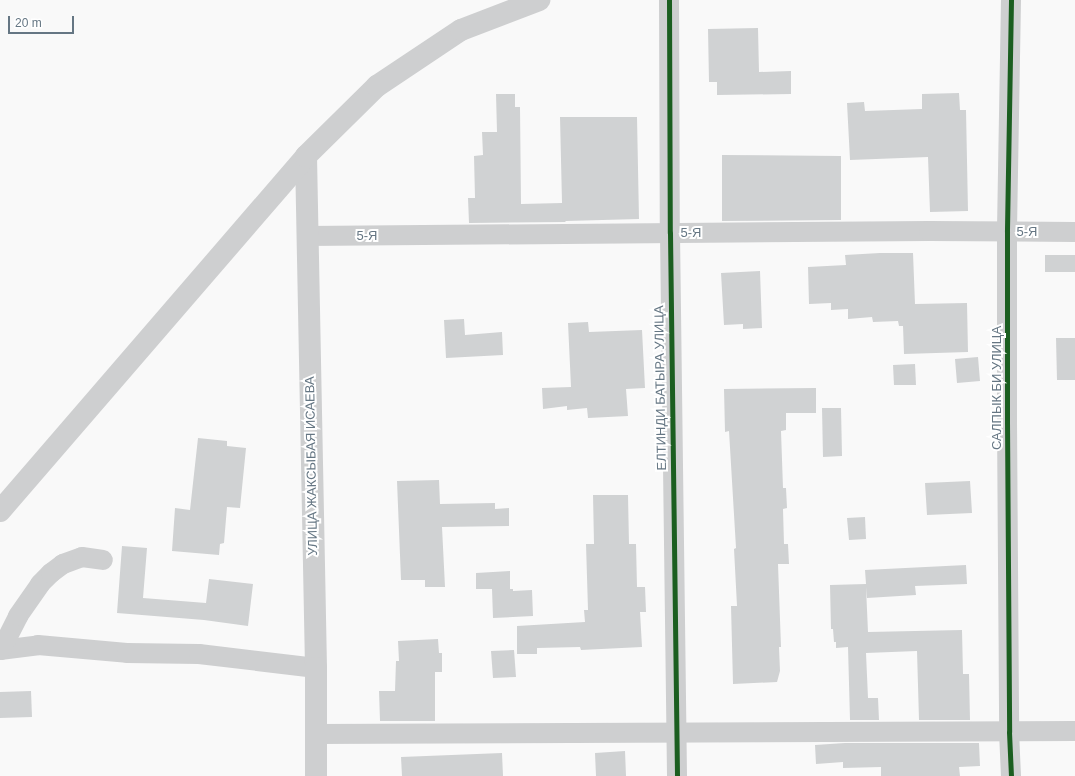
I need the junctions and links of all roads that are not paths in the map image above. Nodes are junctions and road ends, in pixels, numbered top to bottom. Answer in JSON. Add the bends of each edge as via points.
{"nodes":[{"id":1,"x":539,"y":0,"type":"edge"},
{"id":2,"x":669,"y":0,"type":"edge"},
{"id":3,"x":1011,"y":0,"type":"edge"},
{"id":4,"x":306,"y":156,"type":"junction"},
{"id":5,"x":1007,"y":232,"type":"junction"},
{"id":6,"x":1075,"y":232,"type":"edge"},
{"id":7,"x":670,"y":233,"type":"junction"},
{"id":8,"x":307,"y":236,"type":"junction"},
{"id":9,"x":0,"y":511,"type":"edge"},
{"id":10,"x":103,"y":560,"type":"dead end"},
{"id":11,"x":1,"y":650,"type":"edge"},
{"id":12,"x":316,"y":668,"type":"junction"},
{"id":13,"x":677,"y":731,"type":"junction"},
{"id":14,"x":1075,"y":731,"type":"edge"},
{"id":15,"x":1009,"y":732,"type":"junction"},
{"id":16,"x":316,"y":734,"type":"junction"},
{"id":17,"x":316,"y":776,"type":"edge"},
{"id":18,"x":677,"y":776,"type":"edge"},
{"id":19,"x":1011,"y":776,"type":"edge"}],
"edges":[{"from":1,"to":4,"type":"street","via":[[461,30],[384,81]]},
{"from":2,"to":7,"type":"street","name":"ЕЛТИНДИ БАТЫРА УЛИЦА"},
{"from":3,"to":5,"type":"street","name":"САЛПЫК БИ УЛИЦА"},
{"from":4,"to":8,"type":"street","name":"УЛИЦА ЖАКСЫБАЯ ИСАЕВА"},
{"from":4,"to":9,"type":"street"},
{"from":5,"to":6,"type":"street","name":"5-Я"},
{"from":5,"to":7,"type":"street","name":"5-Я"},
{"from":5,"to":15,"type":"street","name":"САЛПЫК БИ УЛИЦА"},
{"from":7,"to":8,"type":"street","name":"5-Я"},
{"from":7,"to":13,"type":"street","name":"ЕЛТИНДИ БАТЫРА УЛИЦА"},
{"from":8,"to":12,"type":"street","name":"УЛИЦА ЖАКСЫБАЯ ИСАЕВА"},
{"from":10,"to":11,"type":"street","via":[[82,557],[63,564],[51,573],[40,584],[18,616]]},
{"from":11,"to":12,"type":"street","via":[[38,645],[128,653],[199,654]]},
{"from":12,"to":16,"type":"street","name":"УЛИЦА ЖАКСЫБАЯ ИСАЕВА"},
{"from":13,"to":15,"type":"street"},
{"from":13,"to":16,"type":"street"},
{"from":13,"to":18,"type":"street","name":"ЕЛТИНДИ БАТЫРА УЛИЦА"},
{"from":14,"to":15,"type":"street"},
{"from":15,"to":19,"type":"street","name":"САЛПЫК БИ УЛИЦА"},
{"from":16,"to":17,"type":"street","name":"УЛИЦА ЖАКСЫБАЯ ИСАЕВА"}]}
